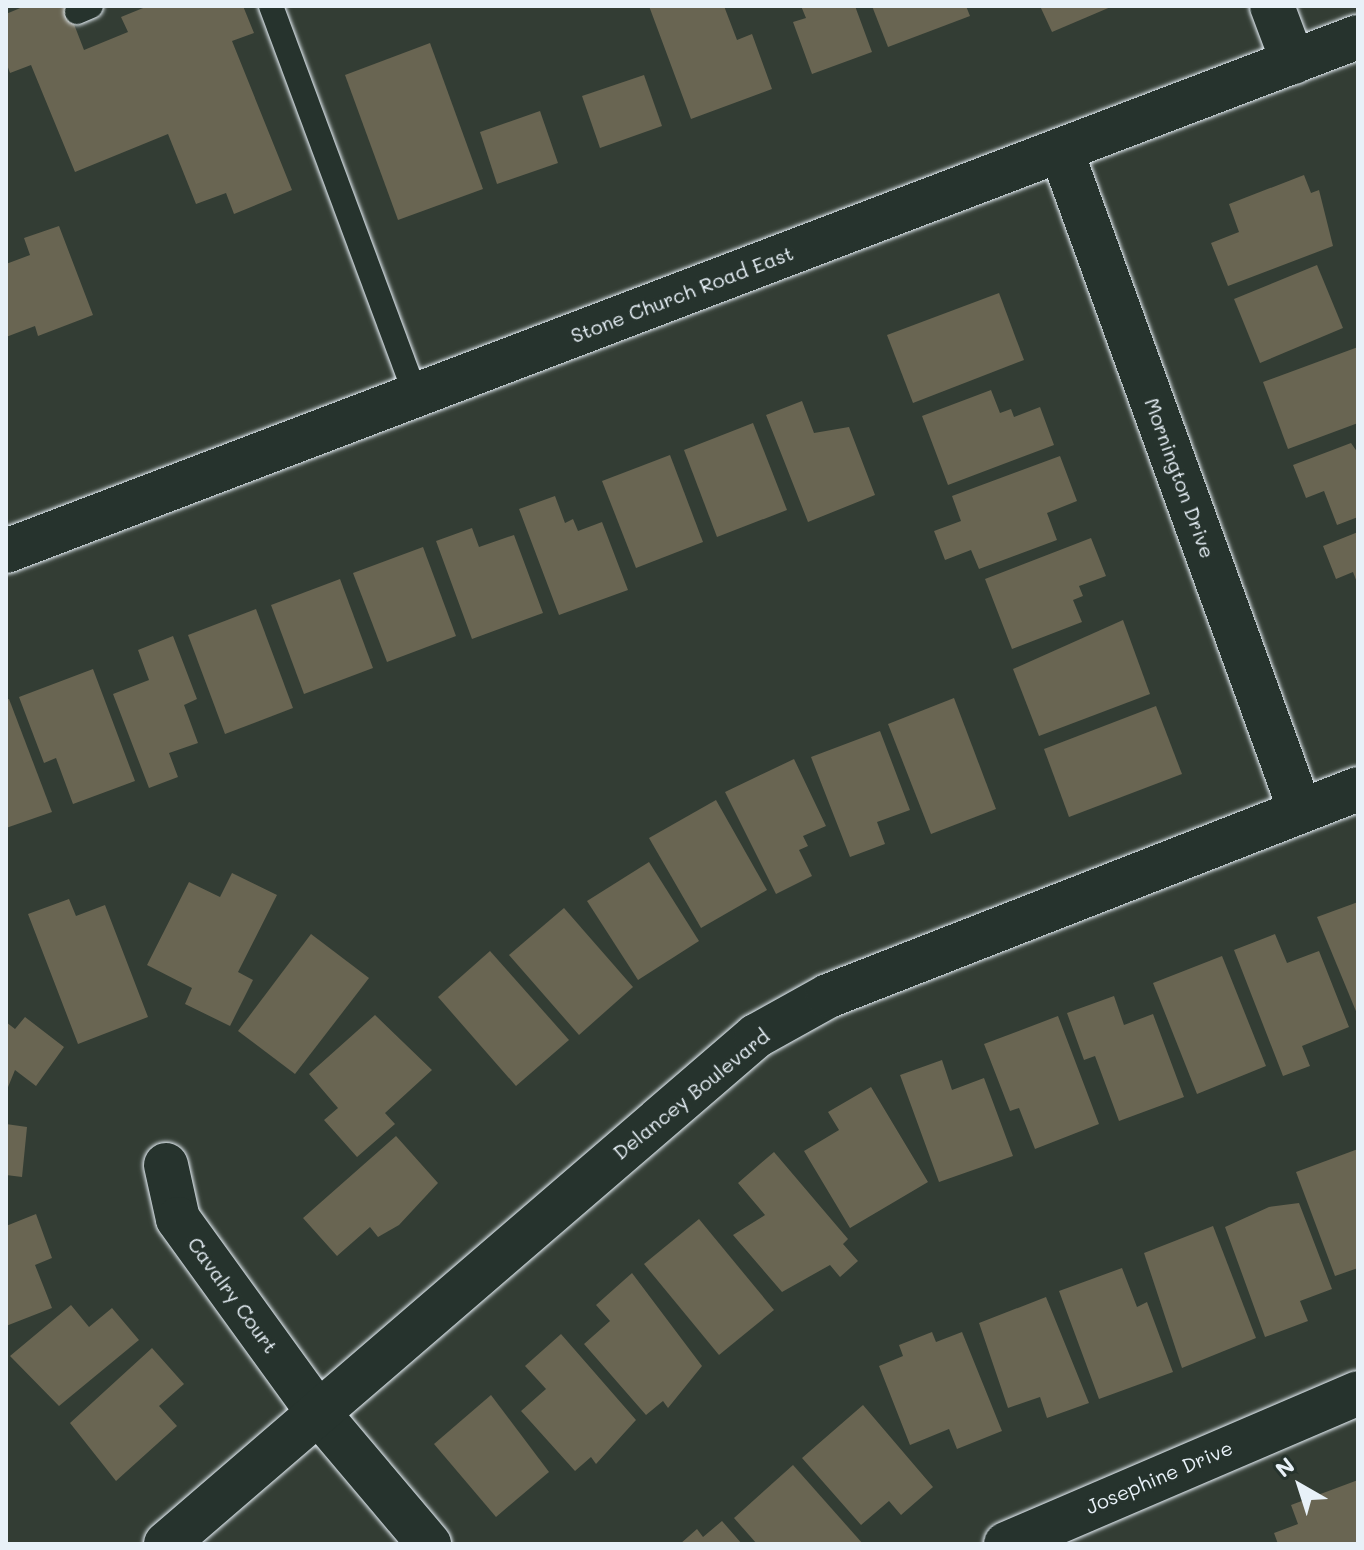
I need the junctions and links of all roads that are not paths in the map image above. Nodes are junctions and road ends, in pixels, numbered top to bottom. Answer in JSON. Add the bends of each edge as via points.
{"nodes":[{"id":1,"x":271,"y":6,"type":"edge"},
{"id":2,"x":1272,"y":6,"type":"edge"},
{"id":3,"x":1358,"y":37,"type":"edge"},
{"id":4,"x":1293,"y":62,"type":"junction"},
{"id":5,"x":1061,"y":150,"type":"junction"},
{"id":6,"x":416,"y":395,"type":"junction"},
{"id":7,"x":6,"y":551,"type":"edge"},
{"id":8,"x":1358,"y":789,"type":"edge"},
{"id":9,"x":1299,"y":807,"type":"junction"},
{"id":10,"x":166,"y":1165,"type":"dead end"},
{"id":11,"x":1358,"y":1393,"type":"edge"},
{"id":12,"x":320,"y":1415,"type":"junction"},
{"id":13,"x":166,"y":1544,"type":"edge"},
{"id":14,"x":429,"y":1544,"type":"edge"},
{"id":15,"x":1006,"y":1544,"type":"edge"}],
"edges":[{"from":1,"to":6,"type":"lane"},
{"from":2,"to":4,"type":"street"},
{"from":3,"to":4,"type":"street","name":"Stone Church Road East"},
{"from":4,"to":5,"type":"street","name":"Stone Church Road East"},
{"from":5,"to":6,"type":"street","name":"Stone Church Road East"},
{"from":5,"to":9,"type":"street","name":"Mornington Drive"},
{"from":6,"to":7,"type":"street","name":"Stone Church Road East"},
{"from":8,"to":9,"type":"street","name":"Delancey Boulevard"},
{"from":9,"to":12,"type":"street","name":"Delancey Boulevard","via":[[828,996],[756,1036]]},
{"from":10,"to":12,"type":"street","name":"Cavalry Court","via":[[178,1219]]},
{"from":11,"to":15,"type":"street","name":"Josephine Drive"},
{"from":12,"to":13,"type":"street","name":"Delancey Boulevard"},
{"from":12,"to":14,"type":"street","name":"Cavalry Court"}]}
